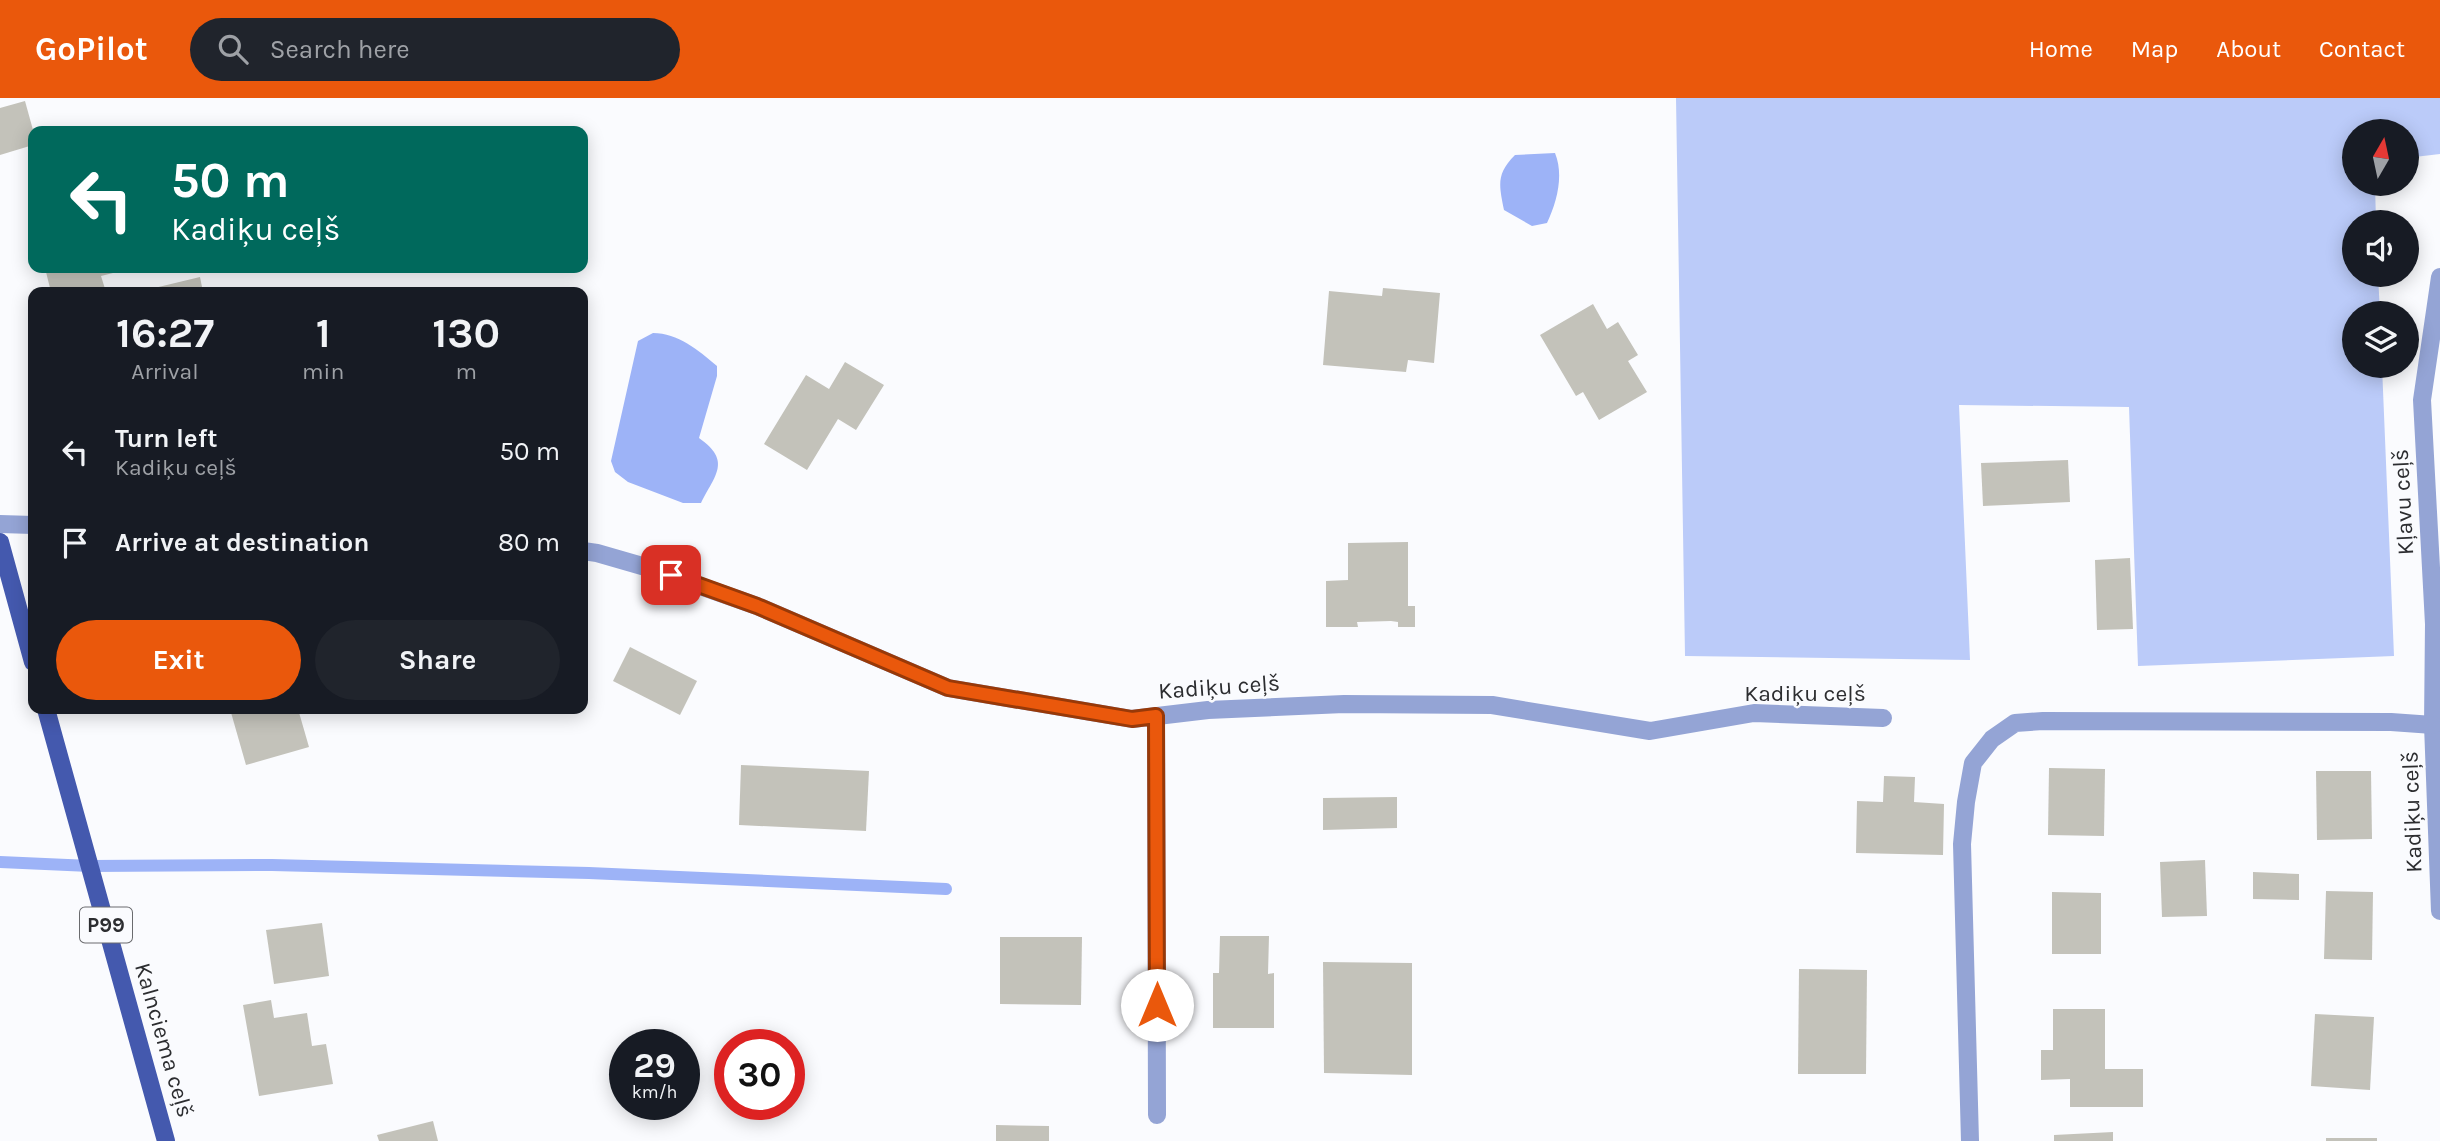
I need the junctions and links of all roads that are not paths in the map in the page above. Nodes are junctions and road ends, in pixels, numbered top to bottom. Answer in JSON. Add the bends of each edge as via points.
{"nodes":[{"id":1,"x":2440,"y":277,"type":"edge"},
{"id":2,"x":0,"y":524,"type":"edge"},
{"id":3,"x":28,"y":525,"type":"edge"},
{"id":4,"x":0,"y":542,"type":"edge"},
{"id":5,"x":588,"y":552,"type":"edge"},
{"id":6,"x":28,"y":644,"type":"edge"},
{"id":7,"x":47,"y":714,"type":"edge"},
{"id":8,"x":1156,"y":716,"type":"junction"},
{"id":9,"x":1883,"y":718,"type":"dead end"},
{"id":10,"x":2433,"y":725,"type":"junction"},
{"id":11,"x":2440,"y":911,"type":"edge"},
{"id":12,"x":1157,"y":1115,"type":"dead end"},
{"id":13,"x":166,"y":1141,"type":"edge"},
{"id":14,"x":1970,"y":1141,"type":"edge"}],
"edges":[{"from":1,"to":10,"type":"street","name":"Kļavu ceļš","via":[[2422,400],[2434,624]]},
{"from":2,"to":3,"type":"street"},
{"from":4,"to":6,"type":"main road"},
{"from":5,"to":8,"type":"street","name":"Kadiķu ceļš","via":[[757,606],[948,688],[1132,719]]},
{"from":7,"to":13,"type":"main road","name":"Kalnciema ceļš","number":"P99"},
{"from":8,"to":9,"type":"street","name":"Kadiķu ceļš","via":[[1344,704],[1492,705],[1650,731],[1754,713]]},
{"from":8,"to":12,"type":"street"},
{"from":10,"to":11,"type":"street","name":"Kadiķu ceļš"},
{"from":10,"to":14,"type":"street","name":"Kadiķu ceļš","via":[[2043,721],[2015,723],[1992,739],[1973,762],[1962,844]]}]}
